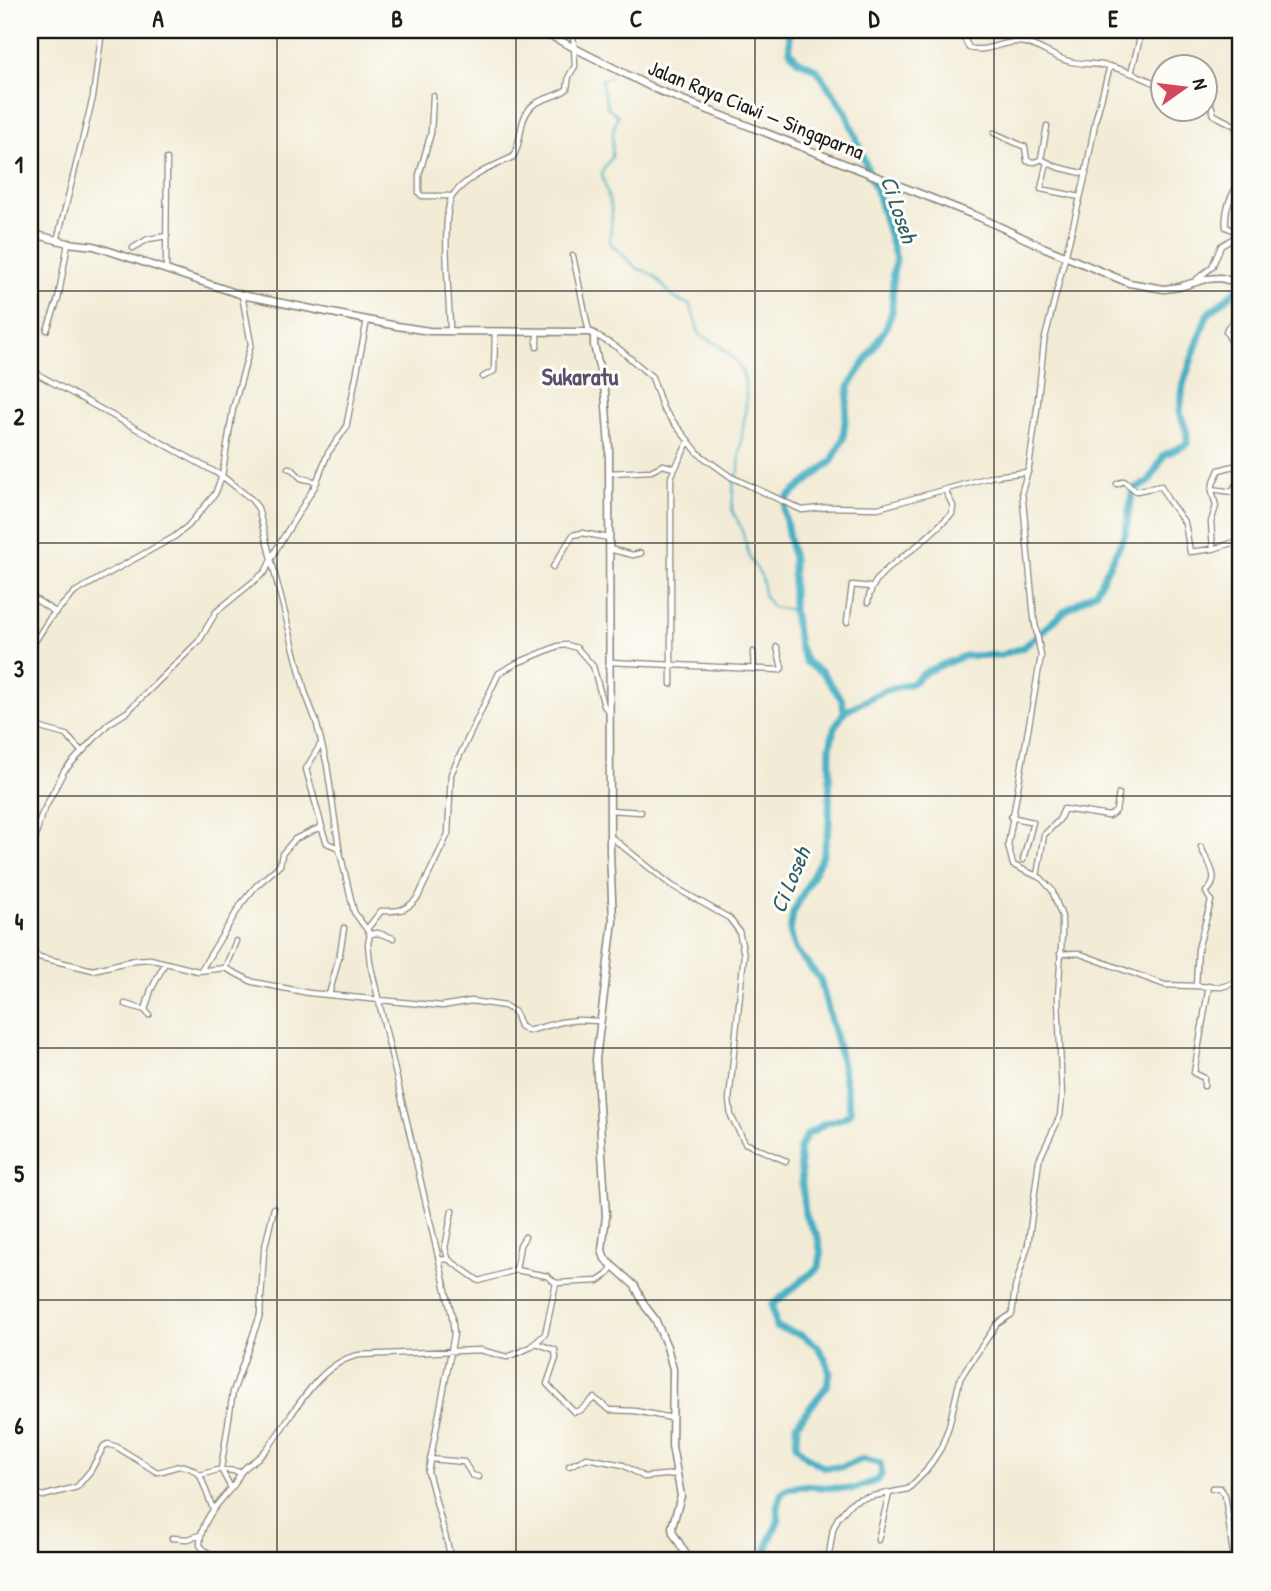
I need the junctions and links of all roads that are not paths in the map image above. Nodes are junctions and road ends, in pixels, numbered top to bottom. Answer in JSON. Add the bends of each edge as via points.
{"nodes":[{"id":1,"x":102,"y":30,"type":"edge"},
{"id":2,"x":539,"y":30,"type":"edge"},
{"id":3,"x":573,"y":30,"type":"edge"},
{"id":4,"x":960,"y":30,"type":"edge"},
{"id":5,"x":1139,"y":30,"type":"edge"},
{"id":6,"x":573,"y":47,"type":"junction"},
{"id":7,"x":1110,"y":66,"type":"junction"},
{"id":8,"x":1131,"y":73,"type":"junction"},
{"id":9,"x":1148,"y":81,"type":"edge"},
{"id":10,"x":433,"y":96,"type":"dead end"},
{"id":11,"x":1218,"y":117,"type":"edge"},
{"id":12,"x":1047,"y":126,"type":"dead end"},
{"id":13,"x":994,"y":134,"type":"dead end"},
{"id":14,"x":1241,"y":136,"type":"edge"},
{"id":15,"x":167,"y":159,"type":"dead end"},
{"id":16,"x":1044,"y":160,"type":"junction"},
{"id":17,"x":1086,"y":174,"type":"junction"},
{"id":18,"x":1241,"y":180,"type":"edge"},
{"id":19,"x":452,"y":196,"type":"junction"},
{"id":20,"x":1080,"y":197,"type":"junction"},
{"id":21,"x":30,"y":233,"type":"edge"},
{"id":22,"x":167,"y":236,"type":"junction"},
{"id":23,"x":57,"y":240,"type":"junction"},
{"id":24,"x":68,"y":243,"type":"junction"},
{"id":25,"x":133,"y":248,"type":"dead end"},
{"id":26,"x":1064,"y":254,"type":"junction"},
{"id":27,"x":573,"y":256,"type":"dead end"},
{"id":28,"x":166,"y":269,"type":"junction"},
{"id":29,"x":1241,"y":283,"type":"edge"},
{"id":30,"x":1191,"y":284,"type":"junction"},
{"id":31,"x":242,"y":295,"type":"junction"},
{"id":32,"x":1241,"y":315,"type":"edge"},
{"id":33,"x":367,"y":320,"type":"junction"},
{"id":34,"x":47,"y":330,"type":"dead end"},
{"id":35,"x":450,"y":330,"type":"junction"},
{"id":36,"x":537,"y":331,"type":"junction"},
{"id":37,"x":495,"y":332,"type":"junction"},
{"id":38,"x":592,"y":333,"type":"junction"},
{"id":39,"x":537,"y":347,"type":"dead end"},
{"id":40,"x":1241,"y":354,"type":"edge"},
{"id":41,"x":30,"y":370,"type":"edge"},
{"id":42,"x":484,"y":377,"type":"dead end"},
{"id":43,"x":688,"y":442,"type":"junction"},
{"id":44,"x":1241,"y":464,"type":"edge"},
{"id":45,"x":288,"y":468,"type":"dead end"},
{"id":46,"x":674,"y":468,"type":"junction"},
{"id":47,"x":1028,"y":472,"type":"junction"},
{"id":48,"x":609,"y":473,"type":"junction"},
{"id":49,"x":1241,"y":475,"type":"edge"},
{"id":50,"x":222,"y":477,"type":"junction"},
{"id":51,"x":317,"y":482,"type":"junction"},
{"id":52,"x":1117,"y":484,"type":"dead end"},
{"id":53,"x":1212,"y":489,"type":"junction"},
{"id":54,"x":945,"y":491,"type":"junction"},
{"id":55,"x":609,"y":538,"type":"junction"},
{"id":56,"x":1241,"y":540,"type":"edge"},
{"id":57,"x":609,"y":549,"type":"junction"},
{"id":58,"x":1213,"y":549,"type":"junction"},
{"id":59,"x":641,"y":553,"type":"dead end"},
{"id":60,"x":272,"y":559,"type":"junction"},
{"id":61,"x":553,"y":567,"type":"dead end"},
{"id":62,"x":870,"y":587,"type":"junction"},
{"id":63,"x":30,"y":596,"type":"edge"},
{"id":64,"x":868,"y":602,"type":"dead end"},
{"id":65,"x":55,"y":612,"type":"junction"},
{"id":66,"x":847,"y":622,"type":"dead end"},
{"id":67,"x":778,"y":647,"type":"dead end"},
{"id":68,"x":30,"y":649,"type":"edge"},
{"id":69,"x":753,"y":652,"type":"dead end"},
{"id":70,"x":610,"y":662,"type":"junction"},
{"id":71,"x":672,"y":665,"type":"junction"},
{"id":72,"x":754,"y":669,"type":"junction"},
{"id":73,"x":671,"y":684,"type":"dead end"},
{"id":74,"x":611,"y":714,"type":"junction"},
{"id":75,"x":30,"y":725,"type":"edge"},
{"id":76,"x":320,"y":743,"type":"junction"},
{"id":77,"x":82,"y":752,"type":"junction"},
{"id":78,"x":1119,"y":794,"type":"dead end"},
{"id":79,"x":610,"y":810,"type":"junction"},
{"id":80,"x":641,"y":812,"type":"dead end"},
{"id":81,"x":1011,"y":817,"type":"junction"},
{"id":82,"x":322,"y":828,"type":"junction"},
{"id":83,"x":610,"y":836,"type":"junction"},
{"id":84,"x":1201,"y":847,"type":"dead end"},
{"id":85,"x":339,"y":848,"type":"junction"},
{"id":86,"x":30,"y":857,"type":"edge"},
{"id":87,"x":1023,"y":859,"type":"dead end"},
{"id":88,"x":1037,"y":876,"type":"junction"},
{"id":89,"x":344,"y":928,"type":"dead end"},
{"id":90,"x":369,"y":931,"type":"junction"},
{"id":91,"x":394,"y":938,"type":"dead end"},
{"id":92,"x":236,"y":941,"type":"dead end"},
{"id":93,"x":30,"y":948,"type":"edge"},
{"id":94,"x":1060,"y":954,"type":"junction"},
{"id":95,"x":165,"y":963,"type":"junction"},
{"id":96,"x":225,"y":968,"type":"junction"},
{"id":97,"x":201,"y":971,"type":"junction"},
{"id":98,"x":1241,"y":981,"type":"edge"},
{"id":99,"x":1196,"y":986,"type":"junction"},
{"id":100,"x":1209,"y":986,"type":"junction"},
{"id":101,"x":329,"y":995,"type":"junction"},
{"id":102,"x":379,"y":1000,"type":"junction"},
{"id":103,"x":125,"y":1004,"type":"dead end"},
{"id":104,"x":145,"y":1010,"type":"junction"},
{"id":105,"x":149,"y":1015,"type":"dead end"},
{"id":106,"x":599,"y":1021,"type":"junction"},
{"id":107,"x":1204,"y":1086,"type":"dead end"},
{"id":108,"x":786,"y":1161,"type":"dead end"},
{"id":109,"x":274,"y":1208,"type":"dead end"},
{"id":110,"x":452,"y":1211,"type":"dead end"},
{"id":111,"x":524,"y":1237,"type":"dead end"},
{"id":112,"x":448,"y":1259,"type":"junction"},
{"id":113,"x":439,"y":1260,"type":"junction"},
{"id":114,"x":612,"y":1266,"type":"junction"},
{"id":115,"x":516,"y":1270,"type":"junction"},
{"id":116,"x":556,"y":1283,"type":"junction"},
{"id":117,"x":536,"y":1343,"type":"junction"},
{"id":118,"x":451,"y":1351,"type":"junction"},
{"id":119,"x":673,"y":1418,"type":"junction"},
{"id":120,"x":430,"y":1459,"type":"junction"},
{"id":121,"x":569,"y":1466,"type":"dead end"},
{"id":122,"x":221,"y":1469,"type":"junction"},
{"id":123,"x":240,"y":1472,"type":"junction"},
{"id":124,"x":676,"y":1474,"type":"junction"},
{"id":125,"x":200,"y":1475,"type":"junction"},
{"id":126,"x":480,"y":1477,"type":"dead end"},
{"id":127,"x":231,"y":1488,"type":"junction"},
{"id":128,"x":1212,"y":1488,"type":"dead end"},
{"id":129,"x":30,"y":1492,"type":"edge"},
{"id":130,"x":888,"y":1494,"type":"junction"},
{"id":131,"x":213,"y":1509,"type":"junction"},
{"id":132,"x":201,"y":1535,"type":"junction"},
{"id":133,"x":172,"y":1538,"type":"dead end"},
{"id":134,"x":878,"y":1540,"type":"dead end"},
{"id":135,"x":222,"y":1561,"type":"edge"},
{"id":136,"x":452,"y":1561,"type":"edge"},
{"id":137,"x":690,"y":1561,"type":"edge"},
{"id":138,"x":828,"y":1561,"type":"edge"},
{"id":139,"x":1234,"y":1561,"type":"edge"}],
"edges":[{"from":1,"to":23,"type":"street","via":[[93,97]]},
{"from":2,"to":6,"type":"street","name":"Jalan Raya Ciawi — Singaparna"},
{"from":3,"to":6,"type":"street"},
{"from":4,"to":7,"type":"street","via":[[969,48],[977,50],[1020,42],[1070,62]]},
{"from":5,"to":8,"type":"street"},
{"from":6,"to":19,"type":"street","via":[[575,66],[566,89],[532,107],[520,129],[515,155],[476,175]]},
{"from":6,"to":26,"type":"street","name":"Jalan Raya Ciawi — Singaparna","via":[[655,89]]},
{"from":7,"to":8,"type":"street"},
{"from":7,"to":17,"type":"street"},
{"from":8,"to":9,"type":"street"},
{"from":10,"to":19,"type":"street","via":[[419,193]]},
{"from":11,"to":14,"type":"street","via":[[1234,125]]},
{"from":12,"to":16,"type":"street"},
{"from":13,"to":16,"type":"street","via":[[1025,147],[1027,161]]},
{"from":15,"to":22,"type":"street"},
{"from":16,"to":17,"type":"street"},
{"from":16,"to":20,"type":"street","via":[[1041,189]]},
{"from":17,"to":20,"type":"street"},
{"from":18,"to":30,"type":"street","via":[[1230,195],[1225,222],[1237,236],[1222,246],[1212,267]]},
{"from":19,"to":35,"type":"street","via":[[447,231]]},
{"from":20,"to":26,"type":"street"},
{"from":21,"to":23,"type":"street"},
{"from":22,"to":25,"type":"street"},
{"from":22,"to":28,"type":"street"},
{"from":23,"to":24,"type":"street"},
{"from":24,"to":28,"type":"street","via":[[94,246]]},
{"from":24,"to":34,"type":"street"},
{"from":26,"to":30,"type":"street","name":"Jalan Raya Ciawi — Singaparna","via":[[1147,288]]},
{"from":26,"to":47,"type":"street","via":[[1044,342]]},
{"from":27,"to":38,"type":"street"},
{"from":28,"to":31,"type":"street"},
{"from":29,"to":30,"type":"street","name":"Jalan Raya Ciawi — Singaparna","via":[[1206,279]]},
{"from":31,"to":33,"type":"street"},
{"from":31,"to":50,"type":"street","via":[[251,344],[233,409]]},
{"from":32,"to":40,"type":"street","via":[[1226,329]]},
{"from":33,"to":35,"type":"street","via":[[429,331]]},
{"from":33,"to":51,"type":"street","via":[[346,428],[328,453]]},
{"from":35,"to":37,"type":"street"},
{"from":36,"to":37,"type":"street"},
{"from":36,"to":38,"type":"street"},
{"from":36,"to":39,"type":"street"},
{"from":37,"to":42,"type":"street","via":[[494,371]]},
{"from":38,"to":43,"type":"street","via":[[652,377],[663,410]]},
{"from":38,"to":48,"type":"street","via":[[608,419]]},
{"from":41,"to":50,"type":"street"},
{"from":43,"to":46,"type":"street"},
{"from":43,"to":54,"type":"street","via":[[734,478],[809,511],[878,509]]},
{"from":44,"to":53,"type":"street","via":[[1219,470]]},
{"from":45,"to":51,"type":"street"},
{"from":46,"to":48,"type":"street","via":[[663,465],[651,471]]},
{"from":46,"to":71,"type":"street","via":[[670,506]]},
{"from":47,"to":54,"type":"street","via":[[994,476]]},
{"from":47,"to":81,"type":"street","via":[[1022,502],[1041,656]]},
{"from":48,"to":55,"type":"street"},
{"from":49,"to":53,"type":"street","via":[[1232,492]]},
{"from":50,"to":60,"type":"street","via":[[258,509]]},
{"from":50,"to":65,"type":"street","via":[[215,494],[188,526],[75,592]]},
{"from":51,"to":60,"type":"street"},
{"from":52,"to":58,"type":"street","via":[[1161,486],[1186,524],[1189,551]]},
{"from":53,"to":58,"type":"street","via":[[1216,506],[1211,523]]},
{"from":54,"to":62,"type":"street","via":[[952,514]]},
{"from":55,"to":57,"type":"street"},
{"from":55,"to":61,"type":"street","via":[[573,535]]},
{"from":56,"to":58,"type":"street"},
{"from":57,"to":59,"type":"street"},
{"from":57,"to":70,"type":"street"},
{"from":60,"to":76,"type":"street"},
{"from":60,"to":77,"type":"street","via":[[258,579],[216,612],[199,641]]},
{"from":62,"to":64,"type":"street"},
{"from":62,"to":66,"type":"street","via":[[852,585]]},
{"from":63,"to":65,"type":"street"},
{"from":65,"to":68,"type":"street"},
{"from":67,"to":72,"type":"street","via":[[782,669]]},
{"from":69,"to":72,"type":"street"},
{"from":70,"to":71,"type":"street"},
{"from":70,"to":74,"type":"street"},
{"from":71,"to":72,"type":"street"},
{"from":71,"to":73,"type":"street"},
{"from":74,"to":79,"type":"street"},
{"from":74,"to":90,"type":"street","via":[[604,706],[593,666],[577,648],[558,646],[499,673],[451,774],[448,834],[418,897],[403,911],[384,910]]},
{"from":75,"to":77,"type":"street","via":[[66,735]]},
{"from":76,"to":82,"type":"street","via":[[306,769]]},
{"from":76,"to":85,"type":"street"},
{"from":77,"to":86,"type":"street","via":[[64,771],[50,797]]},
{"from":78,"to":88,"type":"street","via":[[1116,811],[1109,816],[1064,810],[1044,835]]},
{"from":79,"to":80,"type":"street"},
{"from":79,"to":83,"type":"street"},
{"from":81,"to":87,"type":"street","via":[[1033,822]]},
{"from":81,"to":88,"type":"street","via":[[1011,860]]},
{"from":82,"to":85,"type":"street","via":[[327,843]]},
{"from":82,"to":97,"type":"street","via":[[295,839],[282,854],[280,866],[256,886],[231,919]]},
{"from":83,"to":106,"type":"street","via":[[612,935]]},
{"from":83,"to":108,"type":"street","via":[[671,885],[729,918],[739,931],[744,956],[730,1112],[745,1143]]},
{"from":84,"to":99,"type":"street","via":[[1213,879],[1206,891],[1210,901],[1198,949]]},
{"from":85,"to":90,"type":"street","via":[[354,912]]},
{"from":88,"to":94,"type":"street","via":[[1052,890],[1062,917]]},
{"from":89,"to":101,"type":"street"},
{"from":90,"to":91,"type":"street"},
{"from":90,"to":102,"type":"street","via":[[370,963]]},
{"from":92,"to":96,"type":"street"},
{"from":93,"to":95,"type":"street","via":[[39,957],[93,970],[142,959]]},
{"from":94,"to":99,"type":"street","via":[[1078,953],[1165,985]]},
{"from":94,"to":130,"type":"street","via":[[1060,1116],[1039,1160],[1014,1309],[997,1324],[960,1379],[941,1448],[926,1471],[908,1489]]},
{"from":95,"to":97,"type":"street"},
{"from":95,"to":104,"type":"street"},
{"from":96,"to":97,"type":"street"},
{"from":96,"to":101,"type":"street","via":[[253,982]]},
{"from":98,"to":100,"type":"street"},
{"from":99,"to":100,"type":"street"},
{"from":100,"to":107,"type":"street","via":[[1194,1073],[1205,1078]]},
{"from":101,"to":102,"type":"street"},
{"from":102,"to":106,"type":"street","via":[[505,1006],[515,1012],[520,1026],[532,1032],[561,1022]]},
{"from":102,"to":113,"type":"street"},
{"from":103,"to":104,"type":"street"},
{"from":104,"to":105,"type":"street"},
{"from":106,"to":114,"type":"street","via":[[596,1059],[606,1216],[602,1250]]},
{"from":109,"to":122,"type":"street","via":[[265,1240],[260,1315],[233,1392]]},
{"from":110,"to":112,"type":"street","via":[[445,1248]]},
{"from":111,"to":115,"type":"street"},
{"from":112,"to":113,"type":"street"},
{"from":112,"to":115,"type":"street","via":[[480,1281]]},
{"from":113,"to":118,"type":"street","via":[[452,1316]]},
{"from":114,"to":116,"type":"street","via":[[602,1280]]},
{"from":114,"to":119,"type":"street","via":[[635,1286],[661,1332],[673,1369]]},
{"from":115,"to":116,"type":"street","via":[[547,1276]]},
{"from":116,"to":117,"type":"street","via":[[547,1329]]},
{"from":117,"to":118,"type":"street","via":[[507,1357],[481,1350]]},
{"from":117,"to":119,"type":"street","via":[[555,1350],[547,1384],[574,1412],[594,1398],[612,1410]]},
{"from":118,"to":120,"type":"street"},
{"from":118,"to":123,"type":"street","via":[[359,1355],[343,1362],[301,1399],[263,1454]]},
{"from":119,"to":124,"type":"street"},
{"from":120,"to":126,"type":"street","via":[[464,1462],[472,1475]]},
{"from":120,"to":136,"type":"street","via":[[430,1483]]},
{"from":121,"to":124,"type":"street","via":[[587,1458],[624,1465],[643,1477]]},
{"from":122,"to":123,"type":"street"},
{"from":122,"to":125,"type":"street"},
{"from":122,"to":127,"type":"street"},
{"from":123,"to":127,"type":"street"},
{"from":124,"to":137,"type":"street","via":[[681,1496],[672,1521],[673,1533]]},
{"from":125,"to":129,"type":"street","via":[[184,1465],[154,1471],[108,1444],[77,1487],[43,1496]]},
{"from":125,"to":131,"type":"street"},
{"from":127,"to":131,"type":"street"},
{"from":128,"to":139,"type":"street","via":[[1220,1488],[1225,1495]]},
{"from":130,"to":134,"type":"street"},
{"from":130,"to":138,"type":"street","via":[[859,1499],[846,1508],[833,1529]]},
{"from":131,"to":132,"type":"street"},
{"from":132,"to":133,"type":"street"},
{"from":132,"to":135,"type":"street","via":[[202,1549]]}]}
